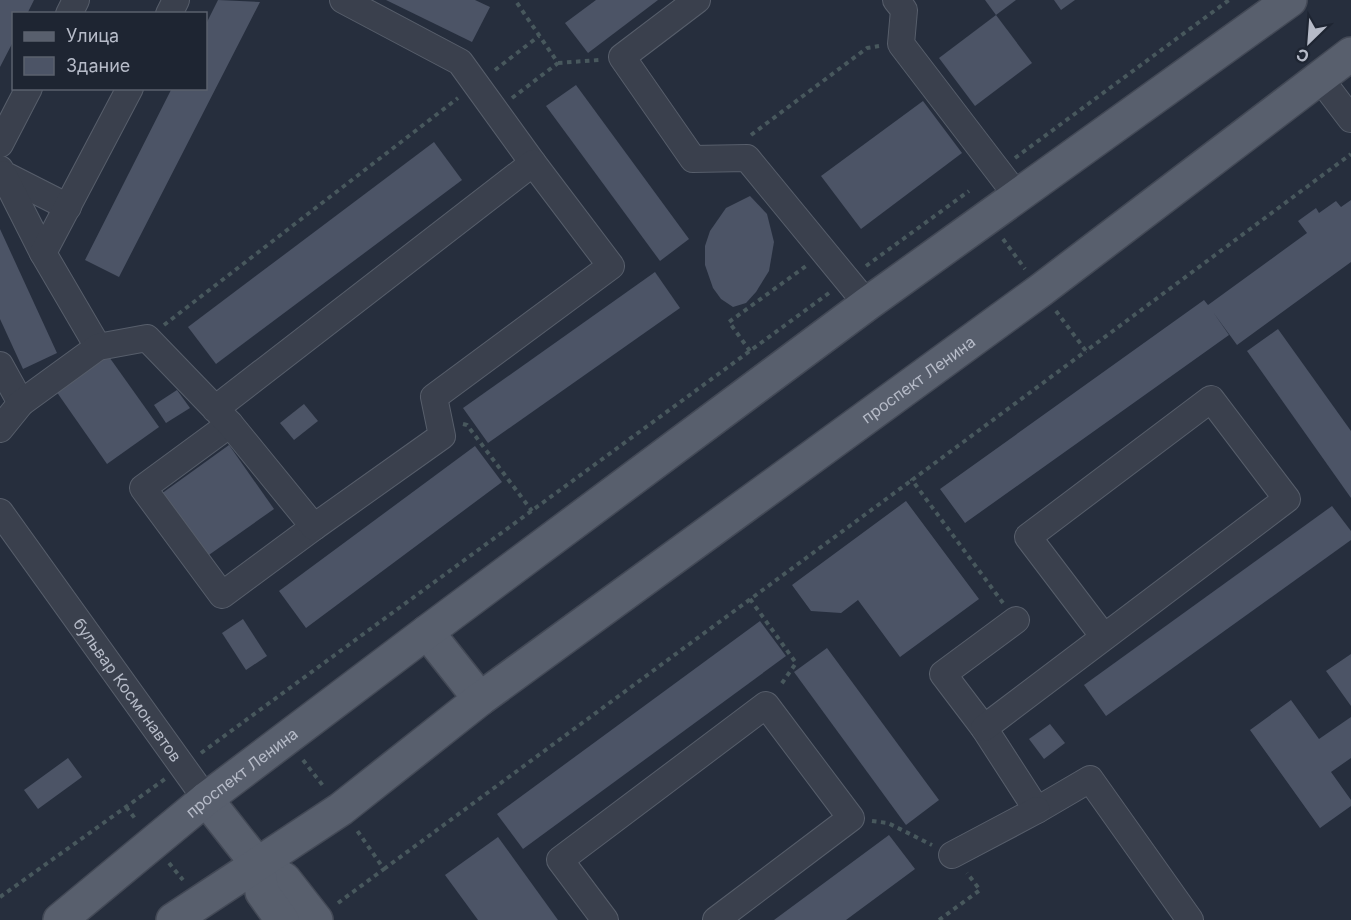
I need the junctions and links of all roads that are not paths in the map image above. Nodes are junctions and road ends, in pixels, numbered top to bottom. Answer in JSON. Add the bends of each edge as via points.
{"nodes":[{"id":1,"x":343,"y":0,"type":"edge"},
{"id":2,"x":697,"y":0,"type":"edge"},
{"id":3,"x":896,"y":0,"type":"edge"},
{"id":4,"x":1290,"y":0,"type":"edge"},
{"id":5,"x":1351,"y":54,"type":"edge"},
{"id":6,"x":1319,"y":77,"type":"junction"},
{"id":7,"x":28,"y":90,"type":"edge"},
{"id":8,"x":129,"y":90,"type":"edge"},
{"id":9,"x":1351,"y":119,"type":"edge"},
{"id":10,"x":0,"y":144,"type":"edge"},
{"id":11,"x":532,"y":163,"type":"junction"},
{"id":12,"x":2,"y":171,"type":"edge"},
{"id":13,"x":1018,"y":196,"type":"junction"},
{"id":14,"x":68,"y":207,"type":"junction"},
{"id":15,"x":44,"y":253,"type":"junction"},
{"id":16,"x":857,"y":292,"type":"junction"},
{"id":17,"x":98,"y":347,"type":"junction"},
{"id":18,"x":0,"y":365,"type":"edge"},
{"id":19,"x":21,"y":403,"type":"junction"},
{"id":20,"x":223,"y":416,"type":"junction"},
{"id":21,"x":0,"y":429,"type":"edge"},
{"id":22,"x":0,"y":512,"type":"edge"},
{"id":23,"x":314,"y":527,"type":"junction"},
{"id":24,"x":1016,"y":620,"type":"road end"},
{"id":25,"x":427,"y":632,"type":"junction"},
{"id":26,"x":1104,"y":638,"type":"junction"},
{"id":27,"x":480,"y":699,"type":"junction"},
{"id":28,"x":984,"y":728,"type":"junction"},
{"id":29,"x":206,"y":799,"type":"junction"},
{"id":30,"x":1037,"y":810,"type":"junction"},
{"id":31,"x":952,"y":855,"type":"road end"},
{"id":32,"x":258,"y":865,"type":"junction"},
{"id":33,"x":60,"y":920,"type":"edge"},
{"id":34,"x":172,"y":920,"type":"edge"},
{"id":35,"x":282,"y":920,"type":"edge"},
{"id":36,"x":316,"y":920,"type":"edge"},
{"id":37,"x":605,"y":920,"type":"edge"},
{"id":38,"x":716,"y":920,"type":"edge"},
{"id":39,"x":1190,"y":920,"type":"edge"}],
"edges":[{"from":1,"to":11,"type":"street","via":[[460,62]]},
{"from":2,"to":16,"type":"street","via":[[622,57],[693,159],[747,158]]},
{"from":3,"to":13,"type":"street","via":[[904,10],[901,44]]},
{"from":4,"to":13,"type":"main road","name":"проспект Ленина"},
{"from":5,"to":6,"type":"main road","name":"проспект Ленина"},
{"from":6,"to":9,"type":"street"},
{"from":6,"to":27,"type":"main road","name":"проспект Ленина","via":[[1041,290]]},
{"from":7,"to":10,"type":"street"},
{"from":8,"to":14,"type":"street"},
{"from":11,"to":20,"type":"street"},
{"from":11,"to":23,"type":"street","via":[[611,266],[434,397],[441,436]]},
{"from":12,"to":14,"type":"street"},
{"from":12,"to":15,"type":"street"},
{"from":13,"to":16,"type":"main road","name":"проспект Ленина","via":[[988,218]]},
{"from":14,"to":15,"type":"street"},
{"from":15,"to":17,"type":"street"},
{"from":16,"to":25,"type":"main road","name":"проспект Ленина"},
{"from":17,"to":19,"type":"street"},
{"from":17,"to":20,"type":"street","via":[[147,338]]},
{"from":18,"to":19,"type":"street"},
{"from":19,"to":21,"type":"street"},
{"from":20,"to":23,"type":"street"},
{"from":20,"to":23,"type":"street","via":[[143,488],[222,595]]},
{"from":22,"to":29,"type":"street","name":"бульвар Космонавтов"},
{"from":24,"to":28,"type":"street","via":[[943,674]]},
{"from":25,"to":27,"type":"main road"},
{"from":25,"to":29,"type":"main road","name":"проспект Ленина"},
{"from":26,"to":26,"type":"street","via":[[1287,499],[1211,399],[1028,537]]},
{"from":26,"to":28,"type":"street"},
{"from":27,"to":32,"type":"main road","name":"проспект Ленина","via":[[341,809]]},
{"from":28,"to":30,"type":"street"},
{"from":29,"to":32,"type":"main road","name":"бульвар Космонавтов"},
{"from":29,"to":33,"type":"main road","name":"проспект Ленина"},
{"from":30,"to":31,"type":"street"},
{"from":30,"to":39,"type":"street","via":[[1090,779]]},
{"from":32,"to":34,"type":"main road","name":"проспект Ленина"},
{"from":32,"to":35,"type":"main road","via":[[262,892]]},
{"from":32,"to":36,"type":"main road","via":[[284,879]]},
{"from":37,"to":38,"type":"street","via":[[560,860],[766,705],[851,818]]}]}
